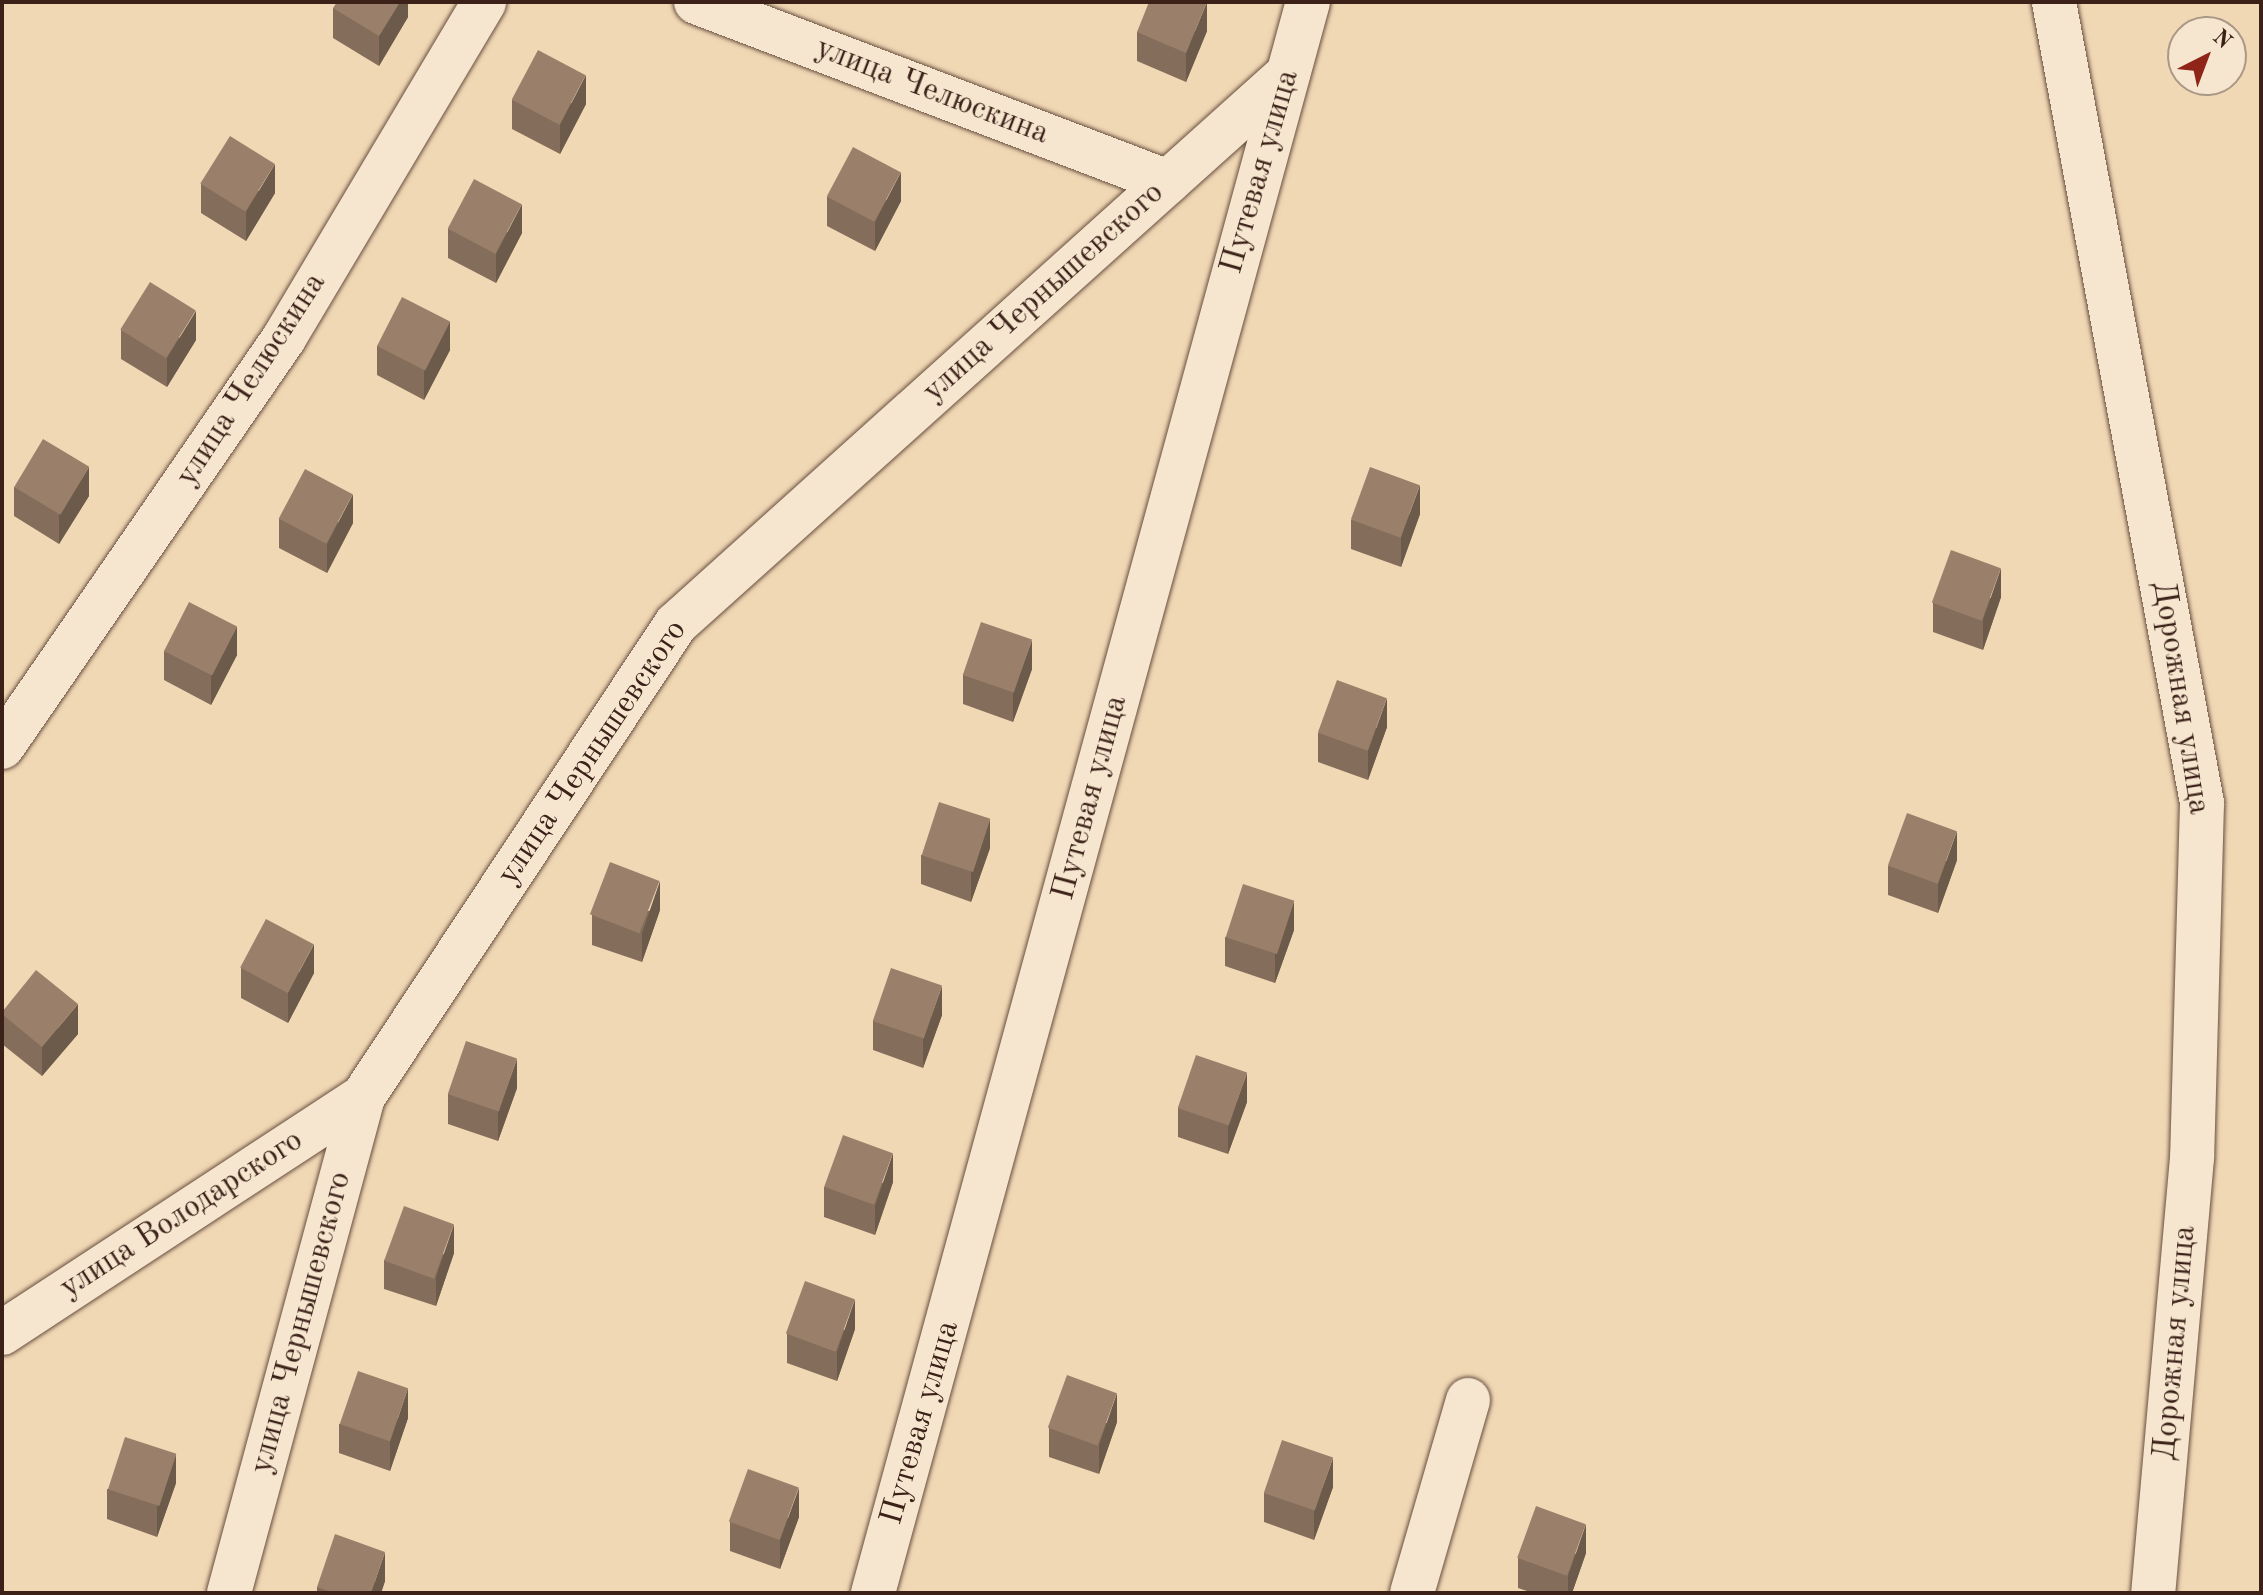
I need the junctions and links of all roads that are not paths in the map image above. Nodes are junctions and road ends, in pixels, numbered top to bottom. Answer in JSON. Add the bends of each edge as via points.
{"nodes":[{"id":1,"x":484,"y":2,"type":"edge"},
{"id":2,"x":696,"y":2,"type":"edge"},
{"id":3,"x":1308,"y":2,"type":"edge"},
{"id":4,"x":2054,"y":2,"type":"edge"},
{"id":5,"x":1288,"y":74,"type":"junction"},
{"id":6,"x":1168,"y":182,"type":"junction"},
{"id":7,"x":2,"y":747,"type":"edge"},
{"id":8,"x":363,"y":1097,"type":"junction"},
{"id":9,"x":2,"y":1333,"type":"edge"},
{"id":10,"x":1468,"y":1400,"type":"dead end"},
{"id":11,"x":229,"y":1593,"type":"edge"},
{"id":12,"x":873,"y":1593,"type":"edge"},
{"id":13,"x":1412,"y":1593,"type":"edge"},
{"id":14,"x":2153,"y":1593,"type":"edge"}],
"edges":[{"from":1,"to":7,"type":"street","name":"улица Челюскина","via":[[284,338]]},
{"from":2,"to":6,"type":"street","name":"улица Челюскина"},
{"from":3,"to":5,"type":"street","name":"Путевая улица"},
{"from":4,"to":14,"type":"street","name":"Дорожная улица","via":[[2202,803],[2192,1158]]},
{"from":5,"to":6,"type":"street","name":"улица Чернышевского"},
{"from":5,"to":12,"type":"street","name":"Путевая улица"},
{"from":6,"to":8,"type":"street","name":"улица Чернышевского","via":[[676,624]]},
{"from":8,"to":9,"type":"street","name":"улица Володарского"},
{"from":8,"to":11,"type":"street","name":"улица Чернышевского"},
{"from":10,"to":13,"type":"street"}]}
